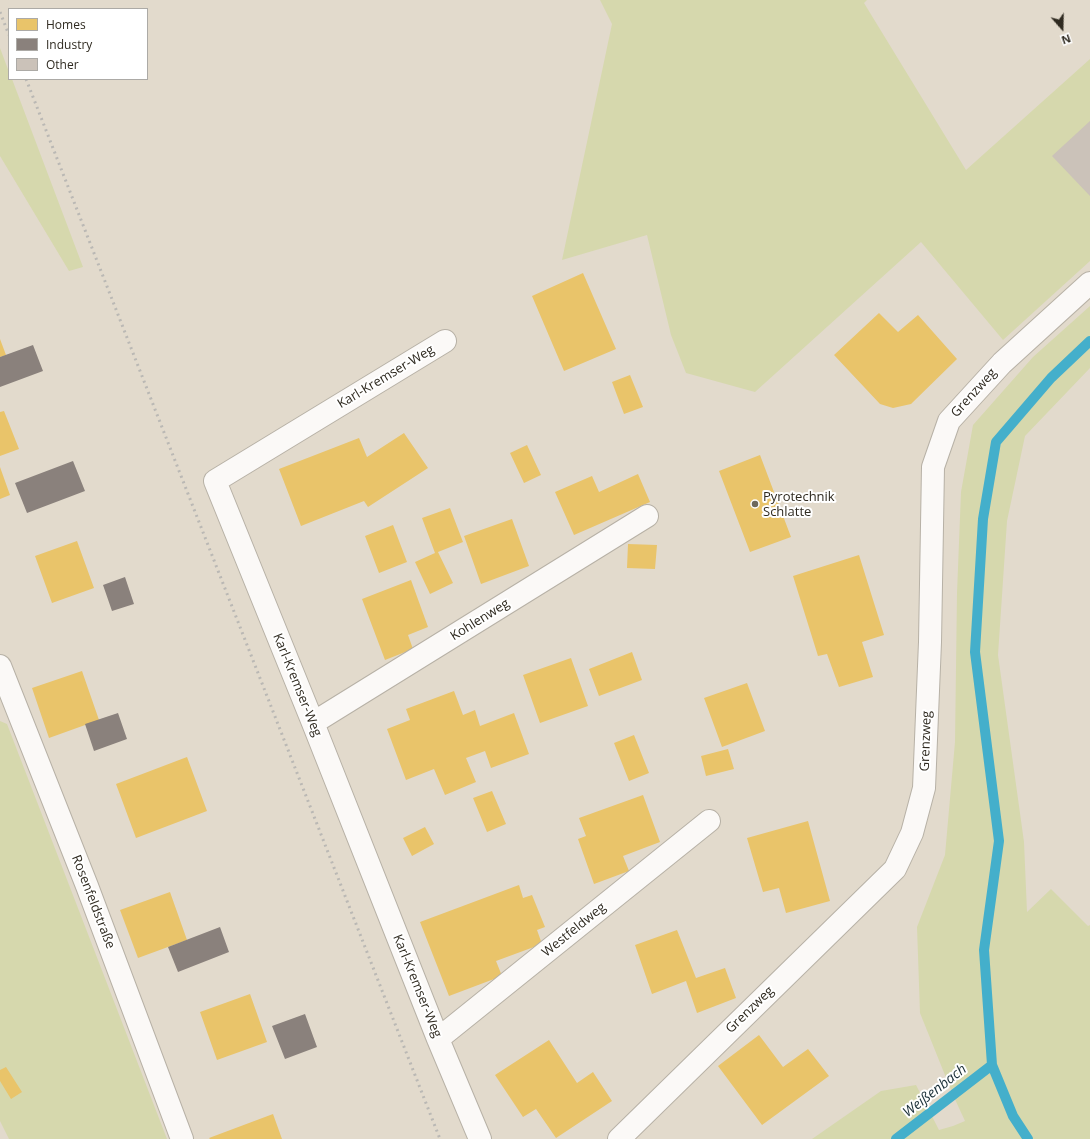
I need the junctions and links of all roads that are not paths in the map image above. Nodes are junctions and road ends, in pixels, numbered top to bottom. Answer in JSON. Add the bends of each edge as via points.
{"nodes":[{"id":1,"x":1090,"y":283,"type":"edge"},
{"id":2,"x":445,"y":341,"type":"dead end"},
{"id":3,"x":647,"y":516,"type":"dead end"},
{"id":4,"x":1,"y":674,"type":"edge"},
{"id":5,"x":313,"y":723,"type":"junction"},
{"id":6,"x":709,"y":821,"type":"dead end"},
{"id":7,"x":438,"y":1039,"type":"junction"},
{"id":8,"x":182,"y":1139,"type":"edge"},
{"id":9,"x":480,"y":1139,"type":"edge"},
{"id":10,"x":619,"y":1139,"type":"edge"}],
"edges":[{"from":1,"to":10,"type":"street","name":"Grenzweg","via":[[1002,363],[949,421],[933,467],[924,788],[912,833],[895,869]]},
{"from":2,"to":5,"type":"street","name":"Karl-Kremser-Weg","via":[[215,482]]},
{"from":3,"to":5,"type":"street","name":"Kohlenweg"},
{"from":4,"to":8,"type":"street","name":"Rosenfeldstraße","via":[[87,886]]},
{"from":5,"to":7,"type":"street","name":"Karl-Kremser-Weg"},
{"from":6,"to":7,"type":"street","name":"Westfeldweg"},
{"from":7,"to":9,"type":"street","name":"Karl-Kremser-Weg"}]}
